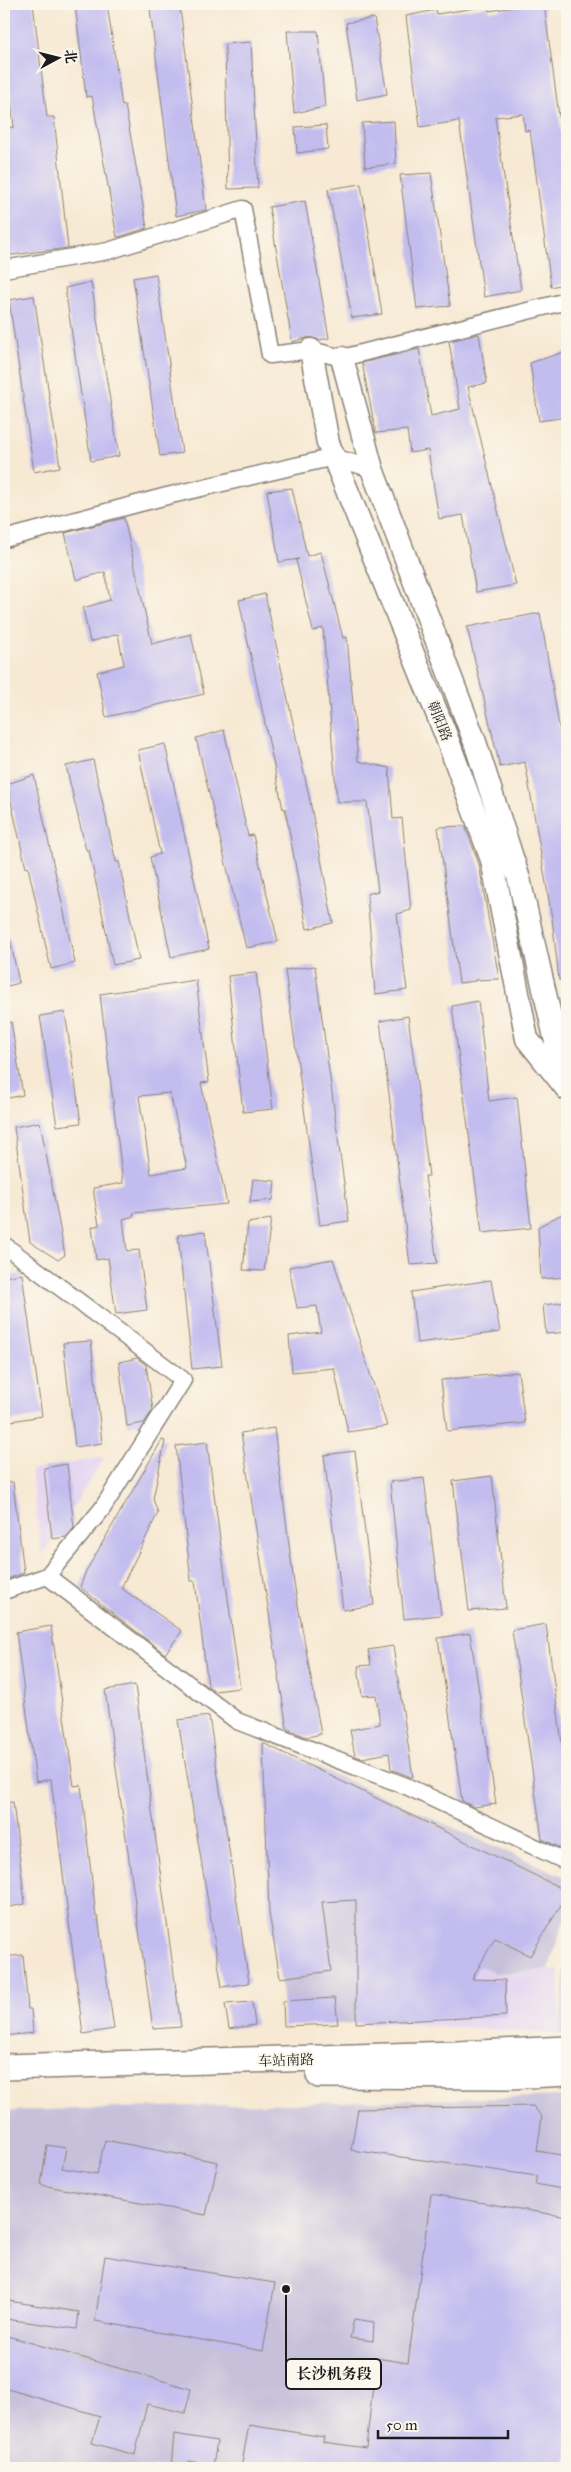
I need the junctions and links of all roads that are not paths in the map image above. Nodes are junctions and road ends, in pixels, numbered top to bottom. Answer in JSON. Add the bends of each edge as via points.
{"nodes":[{"id":1,"x":4,"y":269,"type":"edge"},
{"id":2,"x":567,"y":301,"type":"edge"},
{"id":3,"x":311,"y":350,"type":"junction"},
{"id":4,"x":342,"y":358,"type":"junction"},
{"id":5,"x":334,"y":457,"type":"junction"},
{"id":6,"x":372,"y":469,"type":"junction"},
{"id":7,"x":4,"y":539,"type":"edge"},
{"id":8,"x":567,"y":1056,"type":"edge"},
{"id":9,"x":567,"y":1088,"type":"edge"},
{"id":10,"x":4,"y":1245,"type":"edge"},
{"id":11,"x":47,"y":1576,"type":"junction"},
{"id":12,"x":4,"y":1590,"type":"edge"},
{"id":13,"x":567,"y":1862,"type":"edge"},
{"id":14,"x":567,"y":2049,"type":"edge"},
{"id":15,"x":4,"y":2067,"type":"edge"},
{"id":16,"x":567,"y":2074,"type":"edge"},
{"id":17,"x":4,"y":2084,"type":"edge"}],
"edges":[{"from":1,"to":3,"type":"street","via":[[108,251],[243,209],[270,355]]},
{"from":2,"to":4,"type":"street"},
{"from":3,"to":4,"type":"street"},
{"from":3,"to":5,"type":"street","name":"朝阳路","via":[[328,444]]},
{"from":4,"to":6,"type":"street","name":"朝阳路"},
{"from":5,"to":6,"type":"street"},
{"from":5,"to":7,"type":"street"},
{"from":5,"to":9,"type":"street","name":"朝阳路","via":[[492,860],[527,1039]]},
{"from":6,"to":8,"type":"street","name":"朝阳路","via":[[475,742],[520,879],[556,1042]]},
{"from":10,"to":11,"type":"street","via":[[184,1380],[102,1509]]},
{"from":11,"to":12,"type":"street"},
{"from":11,"to":13,"type":"street","via":[[237,1721],[406,1786]]},
{"from":14,"to":15,"type":"main road","name":"车站南路"},
{"from":16,"to":17,"type":"main road","name":"车站南路","via":[[211,2075]]}]}
